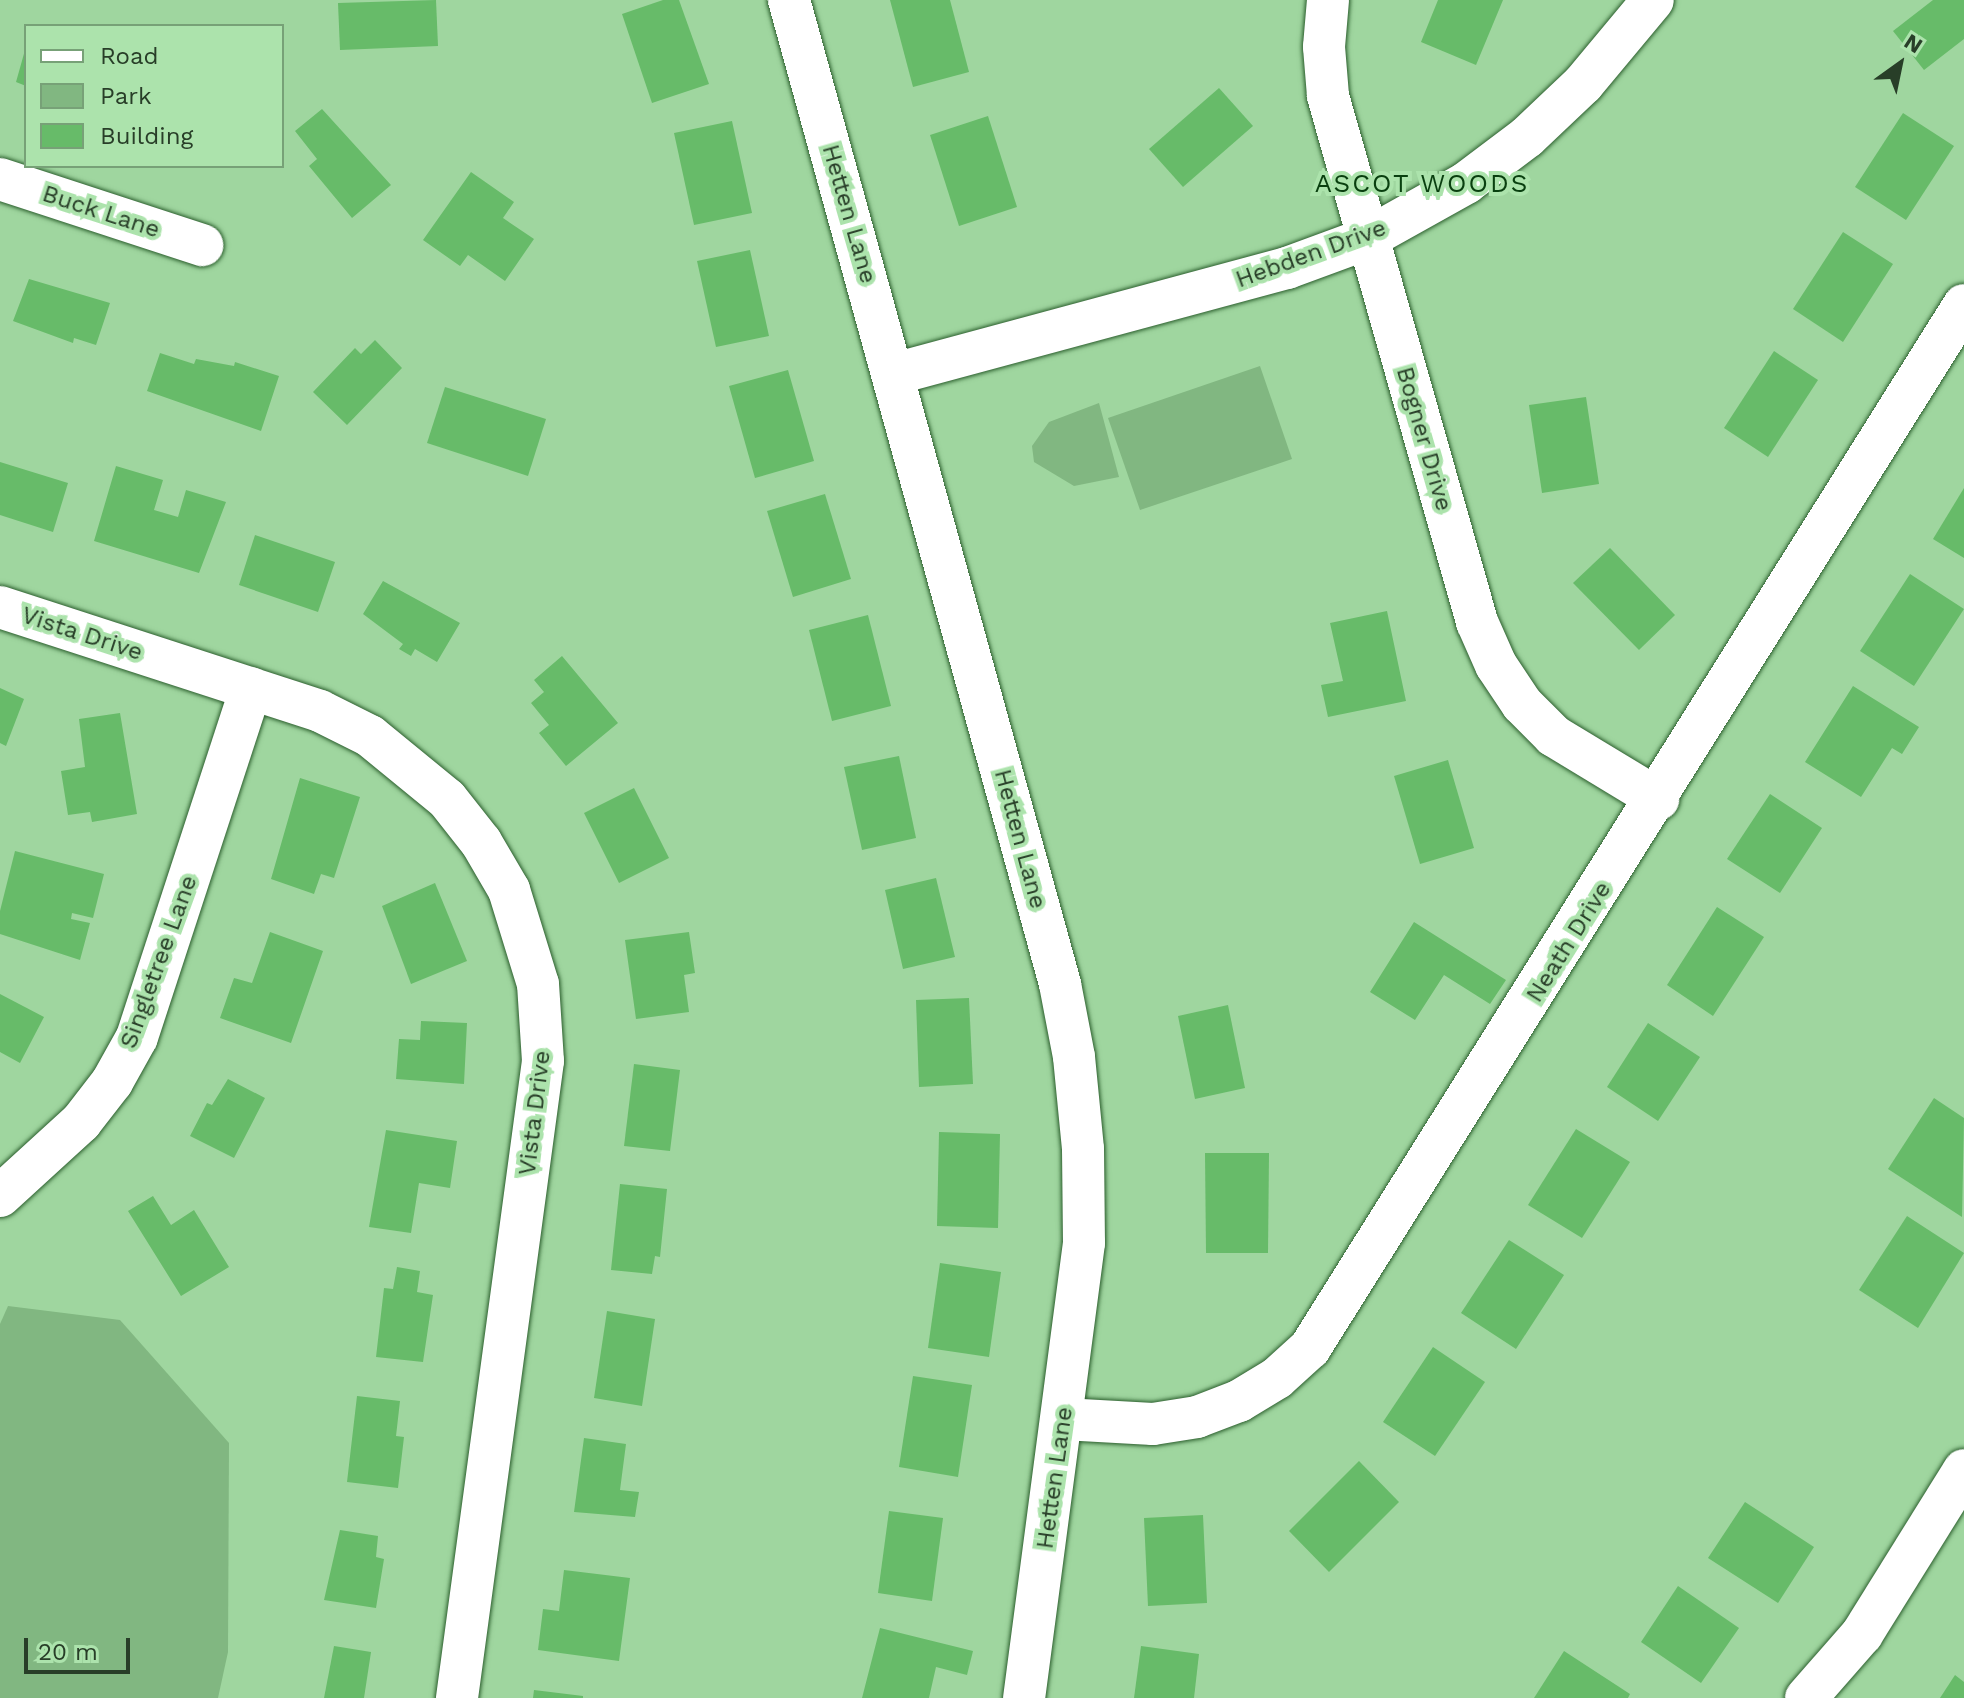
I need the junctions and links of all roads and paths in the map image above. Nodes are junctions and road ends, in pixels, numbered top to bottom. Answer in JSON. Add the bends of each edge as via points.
{"nodes":[{"id":1,"x":789,"y":0,"type":"edge"},
{"id":2,"x":1328,"y":0,"type":"edge"},
{"id":3,"x":1653,"y":0,"type":"edge"},
{"id":4,"x":0,"y":179,"type":"edge"},
{"id":5,"x":1366,"y":239,"type":"junction"},
{"id":6,"x":202,"y":245,"type":"dead end"},
{"id":7,"x":1964,"y":305,"type":"edge"},
{"id":8,"x":894,"y":374,"type":"junction"},
{"id":9,"x":0,"y":607,"type":"edge"},
{"id":10,"x":251,"y":688,"type":"junction"},
{"id":11,"x":1658,"y":799,"type":"junction"},
{"id":12,"x":0,"y":1196,"type":"edge"},
{"id":13,"x":1063,"y":1419,"type":"junction"},
{"id":14,"x":1964,"y":1470,"type":"edge"},
{"id":15,"x":457,"y":1698,"type":"edge"},
{"id":16,"x":1024,"y":1698,"type":"edge"},
{"id":17,"x":1806,"y":1698,"type":"edge"}],
"edges":[{"from":1,"to":8,"type":"street","name":"Hetten Lane"},
{"from":2,"to":5,"type":"street","name":"Bogner Drive","via":[[1328,96]]},
{"from":3,"to":5,"type":"street","name":"Hebden Drive","via":[[1583,84],[1527,137],[1466,183]]},
{"from":4,"to":6,"type":"street","name":"Buck Lane"},
{"from":5,"to":8,"type":"street","name":"Hebden Drive","via":[[1287,268]]},
{"from":5,"to":11,"type":"street","name":"Bogner Drive","via":[[1477,622],[1496,665],[1522,704],[1554,736]]},
{"from":7,"to":11,"type":"street","name":"Neath Drive"},
{"from":8,"to":13,"type":"street","name":"Hetten Lane","via":[[1056,968],[1074,1057],[1083,1149],[1084,1243]]},
{"from":9,"to":10,"type":"street","name":"Vista Drive"},
{"from":10,"to":12,"type":"street","name":"Singletree Lane","via":[[137,1037],[81,1122]]},
{"from":10,"to":15,"type":"street","name":"Vista Drive","via":[[320,711],[370,736],[447,799],[509,890],[538,984],[543,1061]]},
{"from":11,"to":13,"type":"street","name":"Neath Drive","via":[[1310,1348],[1277,1378],[1239,1401],[1197,1417],[1153,1424]]},
{"from":13,"to":16,"type":"street","name":"Hetten Lane"},
{"from":14,"to":17,"type":"street","via":[[1862,1634]]}]}
